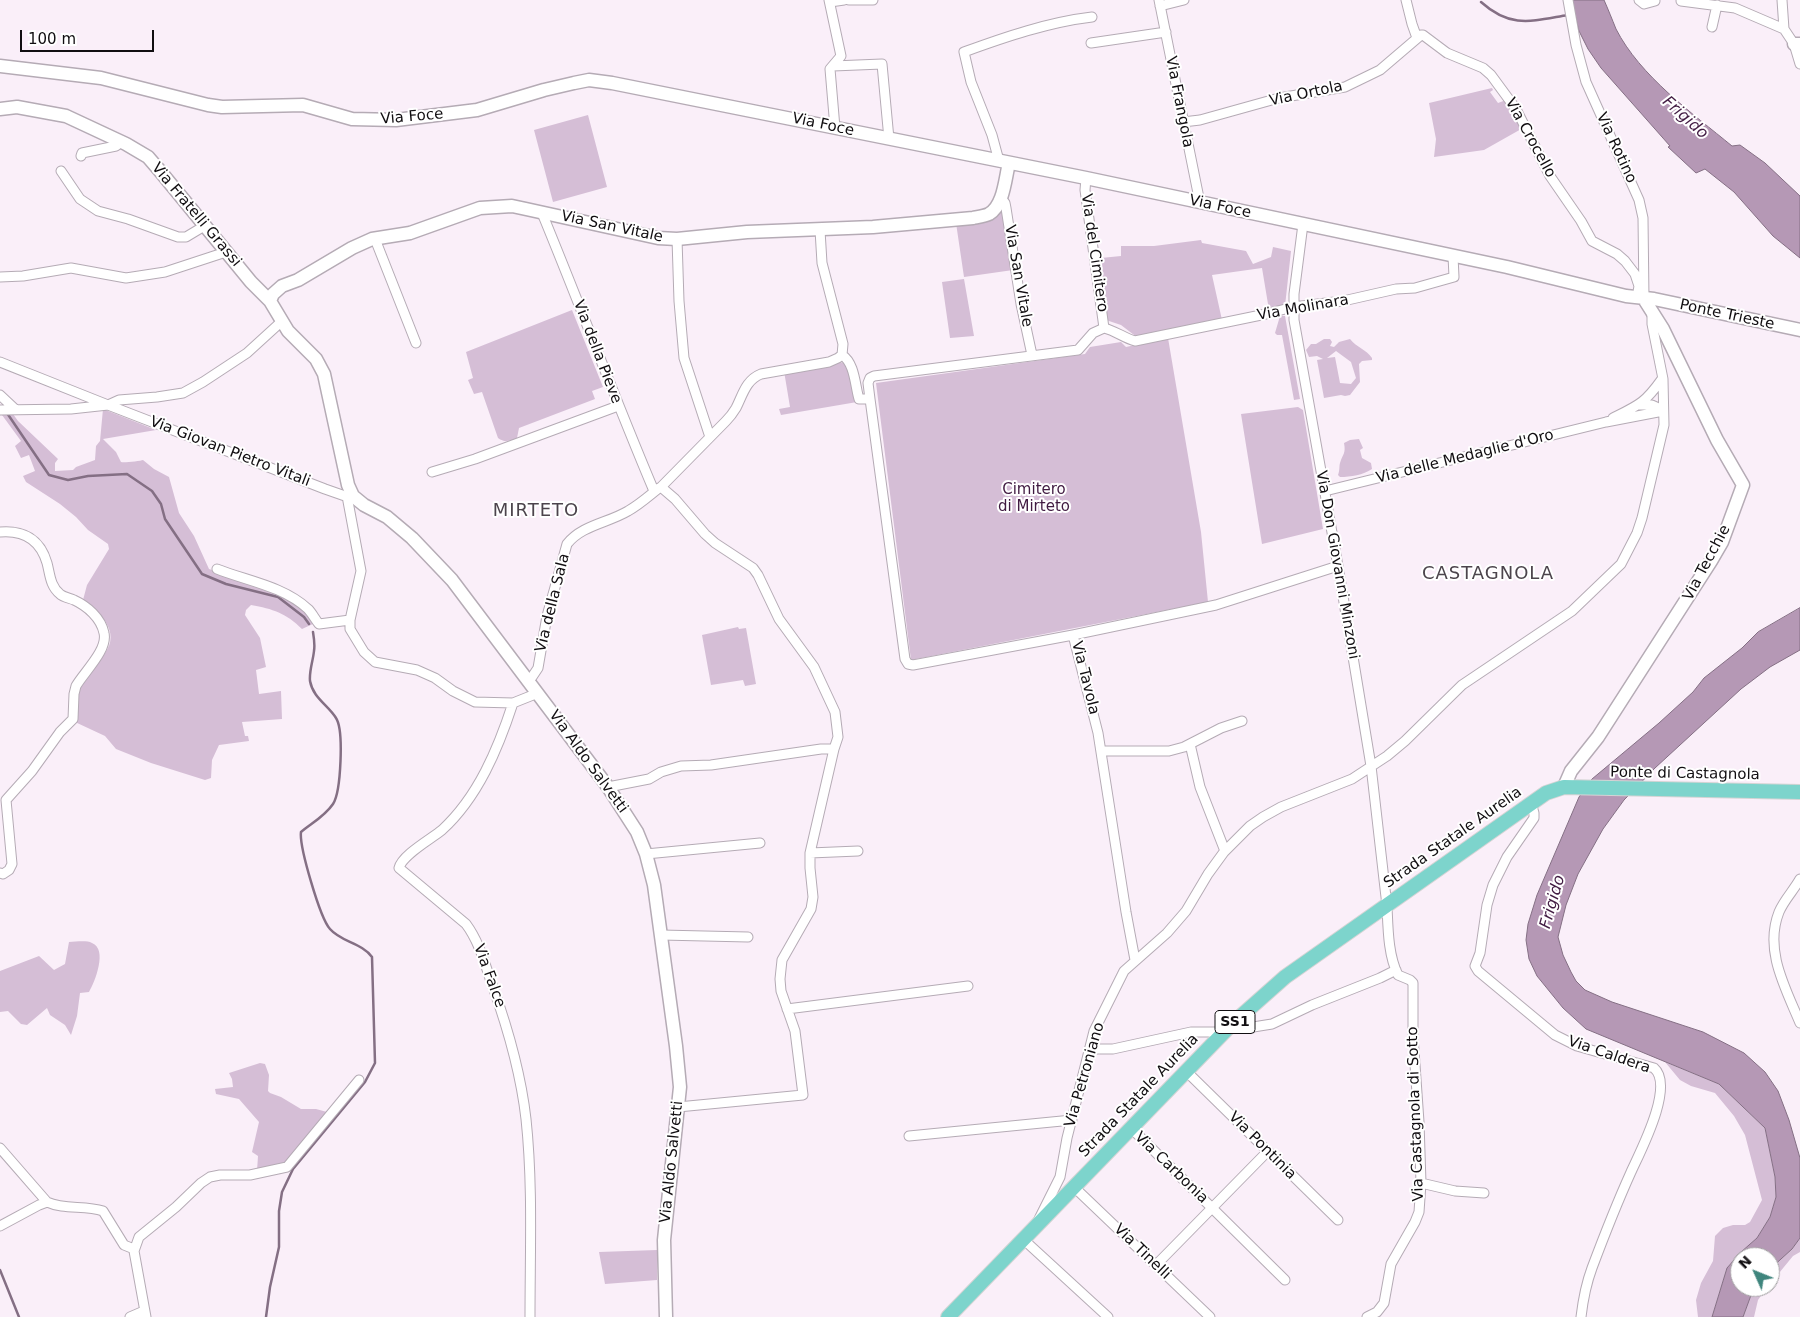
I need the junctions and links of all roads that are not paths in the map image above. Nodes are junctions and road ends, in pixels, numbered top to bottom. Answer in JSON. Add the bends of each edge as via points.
{"nodes":[{"id":1,"x":844,"y":0,"type":"edge"},
{"id":2,"x":849,"y":0,"type":"edge"},
{"id":3,"x":873,"y":0,"type":"edge"},
{"id":4,"x":1183,"y":0,"type":"edge"},
{"id":5,"x":1406,"y":0,"type":"edge"},
{"id":6,"x":1568,"y":0,"type":"edge"},
{"id":7,"x":1639,"y":0,"type":"edge"},
{"id":8,"x":1782,"y":0,"type":"edge"},
{"id":9,"x":829,"y":1,"type":"edge"},
{"id":10,"x":1658,"y":1,"type":"edge"},
{"id":11,"x":1681,"y":1,"type":"edge"},
{"id":12,"x":1160,"y":3,"type":"edge"},
{"id":13,"x":1718,"y":5,"type":"junction"},
{"id":14,"x":1092,"y":18,"type":"dead end"},
{"id":15,"x":1712,"y":27,"type":"dead end"},
{"id":16,"x":1784,"y":29,"type":"junction"},
{"id":17,"x":1166,"y":32,"type":"junction"},
{"id":18,"x":1417,"y":38,"type":"junction"},
{"id":19,"x":1091,"y":43,"type":"dead end"},
{"id":20,"x":1797,"y":44,"type":"edge"},
{"id":21,"x":1800,"y":64,"type":"edge"},
{"id":22,"x":0,"y":66,"type":"edge"},
{"id":23,"x":833,"y":66,"type":"junction"},
{"id":24,"x":0,"y":109,"type":"edge"},
{"id":25,"x":1182,"y":122,"type":"junction"},
{"id":26,"x":835,"y":128,"type":"junction"},
{"id":27,"x":889,"y":139,"type":"junction"},
{"id":28,"x":122,"y":141,"type":"junction"},
{"id":29,"x":81,"y":156,"type":"dead end"},
{"id":30,"x":1004,"y":162,"type":"junction"},
{"id":31,"x":61,"y":171,"type":"dead end"},
{"id":32,"x":1086,"y":178,"type":"junction"},
{"id":33,"x":1001,"y":198,"type":"junction"},
{"id":34,"x":1200,"y":203,"type":"junction"},
{"id":35,"x":542,"y":212,"type":"junction"},
{"id":36,"x":1303,"y":224,"type":"junction"},
{"id":37,"x":206,"y":225,"type":"junction"},
{"id":38,"x":820,"y":230,"type":"junction"},
{"id":39,"x":375,"y":239,"type":"junction"},
{"id":40,"x":677,"y":240,"type":"junction"},
{"id":41,"x":226,"y":252,"type":"junction"},
{"id":42,"x":1453,"y":256,"type":"junction"},
{"id":43,"x":0,"y":276,"type":"edge"},
{"id":44,"x":1645,"y":299,"type":"junction"},
{"id":45,"x":270,"y":301,"type":"junction"},
{"id":46,"x":1293,"y":307,"type":"junction"},
{"id":47,"x":1652,"y":314,"type":"junction"},
{"id":48,"x":281,"y":322,"type":"junction"},
{"id":49,"x":1104,"y":328,"type":"junction"},
{"id":50,"x":1800,"y":330,"type":"edge"},
{"id":51,"x":416,"y":343,"type":"dead end"},
{"id":52,"x":842,"y":355,"type":"junction"},
{"id":53,"x":1032,"y":355,"type":"junction"},
{"id":54,"x":0,"y":362,"type":"edge"},
{"id":55,"x":1662,"y":379,"type":"junction"},
{"id":56,"x":0,"y":395,"type":"edge"},
{"id":57,"x":870,"y":399,"type":"junction"},
{"id":58,"x":108,"y":405,"type":"junction"},
{"id":59,"x":1640,"y":405,"type":"junction"},
{"id":60,"x":618,"y":406,"type":"junction"},
{"id":61,"x":0,"y":410,"type":"edge"},
{"id":62,"x":15,"y":410,"type":"junction"},
{"id":63,"x":1663,"y":410,"type":"junction"},
{"id":64,"x":1606,"y":422,"type":"junction"},
{"id":65,"x":710,"y":437,"type":"junction"},
{"id":66,"x":432,"y":472,"type":"dead end"},
{"id":67,"x":657,"y":489,"type":"junction"},
{"id":68,"x":1325,"y":491,"type":"junction"},
{"id":69,"x":350,"y":496,"type":"junction"},
{"id":70,"x":0,"y":532,"type":"edge"},
{"id":71,"x":1338,"y":566,"type":"junction"},
{"id":72,"x":217,"y":569,"type":"dead end"},
{"id":73,"x":350,"y":620,"type":"junction"},
{"id":74,"x":1073,"y":635,"type":"junction"},
{"id":75,"x":528,"y":680,"type":"junction"},
{"id":76,"x":538,"y":693,"type":"junction"},
{"id":77,"x":513,"y":703,"type":"junction"},
{"id":78,"x":1242,"y":721,"type":"dead end"},
{"id":79,"x":1190,"y":744,"type":"junction"},
{"id":80,"x":834,"y":749,"type":"junction"},
{"id":81,"x":1101,"y":750,"type":"junction"},
{"id":82,"x":1371,"y":766,"type":"junction"},
{"id":83,"x":608,"y":787,"type":"junction"},
{"id":84,"x":1567,"y":788,"type":"junction"},
{"id":85,"x":1800,"y":792,"type":"edge"},
{"id":86,"x":1531,"y":803,"type":"junction"},
{"id":87,"x":760,"y":843,"type":"dead end"},
{"id":88,"x":858,"y":851,"type":"dead end"},
{"id":89,"x":1225,"y":851,"type":"junction"},
{"id":90,"x":810,"y":853,"type":"junction"},
{"id":91,"x":646,"y":854,"type":"junction"},
{"id":92,"x":0,"y":872,"type":"edge"},
{"id":93,"x":1800,"y":879,"type":"edge"},
{"id":94,"x":1387,"y":906,"type":"junction"},
{"id":95,"x":661,"y":935,"type":"junction"},
{"id":96,"x":748,"y":937,"type":"dead end"},
{"id":97,"x":1135,"y":960,"type":"junction"},
{"id":98,"x":1396,"y":970,"type":"junction"},
{"id":99,"x":968,"y":986,"type":"dead end"},
{"id":100,"x":788,"y":1009,"type":"junction"},
{"id":101,"x":1800,"y":1023,"type":"edge"},
{"id":102,"x":1229,"y":1028,"type":"junction"},
{"id":103,"x":1090,"y":1049,"type":"junction"},
{"id":104,"x":1186,"y":1071,"type":"junction"},
{"id":105,"x":359,"y":1080,"type":"dead end"},
{"id":106,"x":678,"y":1107,"type":"junction"},
{"id":107,"x":1072,"y":1120,"type":"junction"},
{"id":108,"x":1131,"y":1128,"type":"junction"},
{"id":109,"x":909,"y":1136,"type":"dead end"},
{"id":110,"x":0,"y":1148,"type":"edge"},
{"id":111,"x":1267,"y":1152,"type":"junction"},
{"id":112,"x":1420,"y":1183,"type":"junction"},
{"id":113,"x":1074,"y":1187,"type":"junction"},
{"id":114,"x":1484,"y":1193,"type":"dead end"},
{"id":115,"x":47,"y":1202,"type":"junction"},
{"id":116,"x":1212,"y":1208,"type":"junction"},
{"id":117,"x":1338,"y":1220,"type":"dead end"},
{"id":118,"x":1037,"y":1224,"type":"junction"},
{"id":119,"x":0,"y":1226,"type":"edge"},
{"id":120,"x":1023,"y":1238,"type":"junction"},
{"id":121,"x":134,"y":1249,"type":"junction"},
{"id":122,"x":1156,"y":1265,"type":"junction"},
{"id":123,"x":1285,"y":1280,"type":"dead end"},
{"id":124,"x":145,"y":1314,"type":"edge"},
{"id":125,"x":130,"y":1317,"type":"edge"},
{"id":126,"x":530,"y":1317,"type":"edge"},
{"id":127,"x":666,"y":1317,"type":"edge"},
{"id":128,"x":948,"y":1317,"type":"edge"},
{"id":129,"x":1108,"y":1317,"type":"edge"},
{"id":130,"x":1210,"y":1317,"type":"edge"},
{"id":131,"x":1367,"y":1317,"type":"edge"},
{"id":132,"x":1581,"y":1317,"type":"edge"}],
"edges":[{"from":1,"to":9,"type":"street"},
{"from":2,"to":3,"type":"street"},
{"from":4,"to":12,"type":"street"},
{"from":5,"to":18,"type":"street"},
{"from":6,"to":44,"type":"street","name":"Via Rotino","via":[[1586,82],[1640,200]]},
{"from":7,"to":10,"type":"street","via":[[1644,4]]},
{"from":8,"to":16,"type":"street"},
{"from":9,"to":23,"type":"street","via":[[841,56]]},
{"from":11,"to":13,"type":"street"},
{"from":12,"to":17,"type":"street","name":"Via Frangola"},
{"from":13,"to":15,"type":"street"},
{"from":13,"to":16,"type":"street","via":[[1736,8]]},
{"from":14,"to":30,"type":"street","via":[[1026,32],[964,52],[971,82]]},
{"from":16,"to":20,"type":"street"},
{"from":17,"to":19,"type":"street"},
{"from":17,"to":25,"type":"street","name":"Via Frangola"},
{"from":18,"to":25,"type":"street","name":"Via Ortola","via":[[1380,70],[1345,87],[1279,98]]},
{"from":18,"to":44,"type":"street","name":"Via Crocello","via":[[1423,35],[1447,53],[1483,68],[1491,75],[1516,109],[1550,176],[1592,241],[1625,261],[1635,274]]},
{"from":20,"to":21,"type":"street"},
{"from":22,"to":26,"type":"street","name":"Via Foce","via":[[101,78],[208,106],[303,105],[340,117],[369,120],[477,110],[589,80]]},
{"from":23,"to":26,"type":"street","via":[[830,69]]},
{"from":23,"to":27,"type":"street","via":[[882,64]]},
{"from":24,"to":28,"type":"street","name":"Via Fratelli Grassi","via":[[17,107],[66,116]]},
{"from":25,"to":34,"type":"street","name":"Via Frangola"},
{"from":26,"to":27,"type":"street","name":"Via Foce"},
{"from":27,"to":30,"type":"street","name":"Via Foce"},
{"from":28,"to":29,"type":"street","via":[[116,146],[82,152]]},
{"from":28,"to":37,"type":"street","name":"Via Fratelli Grassi","via":[[148,157]]},
{"from":30,"to":32,"type":"street","name":"Via Foce"},
{"from":30,"to":33,"type":"street","name":"Via San Vitale"},
{"from":31,"to":37,"type":"street","via":[[80,199],[98,211],[178,237],[186,237]]},
{"from":32,"to":34,"type":"street","name":"Via Foce"},
{"from":32,"to":49,"type":"street","name":"Via del Cimitero"},
{"from":33,"to":38,"type":"street","name":"Via San Vitale","via":[[988,215],[973,218]]},
{"from":33,"to":53,"type":"street","name":"Via San Vitale","via":[[1006,208]]},
{"from":34,"to":36,"type":"street","name":"Via Foce"},
{"from":35,"to":39,"type":"street","name":"Via San Vitale","via":[[512,206],[480,208],[410,233]]},
{"from":35,"to":40,"type":"street","name":"Via San Vitale"},
{"from":35,"to":60,"type":"street","name":"Via della Pieve"},
{"from":36,"to":42,"type":"street","name":"Via Foce"},
{"from":36,"to":46,"type":"street","name":"Via Don Giovanni Minzoni"},
{"from":37,"to":41,"type":"street","name":"Via Fratelli Grassi"},
{"from":38,"to":40,"type":"street","name":"Via San Vitale","via":[[747,232]]},
{"from":38,"to":52,"type":"street","via":[[822,263],[844,344]]},
{"from":39,"to":45,"type":"street","name":"Via San Vitale","via":[[282,286]]},
{"from":39,"to":51,"type":"street"},
{"from":40,"to":65,"type":"street","via":[[684,358]]},
{"from":41,"to":43,"type":"street","via":[[165,272],[126,278],[71,268],[23,276]]},
{"from":41,"to":45,"type":"street","name":"Via Fratelli Grassi"},
{"from":42,"to":44,"type":"street","name":"Via Foce"},
{"from":42,"to":46,"type":"street","name":"Via Molinara","via":[[1454,277],[1450,279],[1343,301]]},
{"from":44,"to":47,"type":"street","name":"Via Tecchie"},
{"from":44,"to":50,"type":"street","name":"Ponte Trieste"},
{"from":45,"to":48,"type":"street"},
{"from":46,"to":49,"type":"street","name":"Via Molinara","via":[[1135,341]]},
{"from":46,"to":68,"type":"street","name":"Via Don Giovanni Minzoni"},
{"from":47,"to":55,"type":"street","name":"Via Petroniano"},
{"from":47,"to":84,"type":"street","name":"Via Tecchie","via":[[1663,329],[1743,486],[1722,542],[1711,561],[1598,737],[1571,771]]},
{"from":48,"to":58,"type":"street","via":[[247,353],[192,389],[119,400]]},
{"from":48,"to":69,"type":"street","via":[[316,359],[324,374]]},
{"from":49,"to":53,"type":"street","via":[[1093,333],[1078,350]]},
{"from":52,"to":57,"type":"street","via":[[850,364],[860,399]]},
{"from":52,"to":65,"type":"street","name":"Via della Sala","via":[[829,362],[754,377],[735,410]]},
{"from":53,"to":57,"type":"street","via":[[874,376],[868,383]]},
{"from":54,"to":58,"type":"street","name":"Via Giovan Pietro Vitali"},
{"from":55,"to":59,"type":"street","name":"Via delle Medaglie d'Oro"},
{"from":55,"to":63,"type":"street","name":"Via Petroniano"},
{"from":56,"to":62,"type":"street"},
{"from":57,"to":74,"type":"street","via":[[908,664]]},
{"from":58,"to":62,"type":"street"},
{"from":58,"to":69,"type":"street","name":"Via Giovan Pietro Vitali"},
{"from":59,"to":63,"type":"street","via":[[1652,405]]},
{"from":59,"to":64,"type":"street","name":"Via delle Medaglie d'Oro"},
{"from":60,"to":66,"type":"street"},
{"from":60,"to":67,"type":"street","name":"Via della Pieve"},
{"from":61,"to":62,"type":"street"},
{"from":63,"to":64,"type":"street","name":"Via delle Medaglie d'Oro"},
{"from":63,"to":82,"type":"street","name":"Via Petroniano","via":[[1664,425],[1642,518],[1621,564],[1572,611],[1462,685],[1405,741]]},
{"from":64,"to":68,"type":"street","name":"Via delle Medaglie d'Oro"},
{"from":65,"to":67,"type":"street","name":"Via della Sala"},
{"from":67,"to":75,"type":"street","name":"Via della Sala","via":[[629,511],[584,530],[567,544],[547,616],[538,668]]},
{"from":67,"to":80,"type":"street","via":[[675,499],[710,538],[758,575],[779,618],[814,667],[835,712],[838,737]]},
{"from":68,"to":71,"type":"street","name":"Via Don Giovanni Minzoni"},
{"from":69,"to":73,"type":"street","via":[[361,571]]},
{"from":69,"to":75,"type":"street","name":"Via Aldo Salvetti","via":[[387,517],[436,561]]},
{"from":70,"to":92,"type":"street","via":[[22,533],[38,545],[53,587],[61,596],[90,611],[99,620],[105,634],[104,646],[76,686],[73,719],[6,800],[12,864],[9,870],[3,874]]},
{"from":71,"to":74,"type":"street","name":"Via Tavola","via":[[1216,605]]},
{"from":71,"to":82,"type":"street","name":"Via Don Giovanni Minzoni"},
{"from":72,"to":73,"type":"street","via":[[270,586],[299,602],[319,624]]},
{"from":73,"to":77,"type":"street","via":[[350,629],[364,652],[375,662],[417,670],[475,702]]},
{"from":74,"to":81,"type":"street","name":"Via Tavola"},
{"from":75,"to":76,"type":"street","name":"Via Aldo Salvetti"},
{"from":76,"to":77,"type":"street"},
{"from":76,"to":83,"type":"street","name":"Via Aldo Salvetti"},
{"from":77,"to":126,"type":"street","name":"Via Falce","via":[[497,746],[473,794],[442,829],[406,856],[399,868],[466,924],[480,950],[504,1016],[528,1140]]},
{"from":78,"to":79,"type":"street"},
{"from":79,"to":81,"type":"street","via":[[1169,751]]},
{"from":79,"to":89,"type":"street","via":[[1200,787]]},
{"from":80,"to":83,"type":"street","via":[[681,766],[649,779]]},
{"from":80,"to":90,"type":"street"},
{"from":81,"to":97,"type":"street","name":"Via Tavola"},
{"from":82,"to":89,"type":"street","name":"Via Petroniano","via":[[1352,779],[1263,817]]},
{"from":82,"to":94,"type":"street","name":"Via Don Giovanni Minzoni"},
{"from":83,"to":91,"type":"street","name":"Via Aldo Salvetti","via":[[637,832]]},
{"from":84,"to":85,"type":"main road","name":"Ponte di Castagnola"},
{"from":84,"to":86,"type":"main road","name":"Strada Statale Aurelia","number":"SS1","via":[[1553,789]]},
{"from":86,"to":94,"type":"main road","name":"Strada Statale Aurelia","number":"SS1"},
{"from":86,"to":132,"type":"street","name":"Via Caldera","via":[[1534,818],[1507,857],[1493,885],[1475,966],[1555,1035],[1577,1046],[1654,1068],[1660,1076],[1651,1131],[1592,1268]]},
{"from":87,"to":91,"type":"street"},
{"from":88,"to":90,"type":"street"},
{"from":89,"to":97,"type":"street","name":"Via Petroniano","via":[[1186,911],[1167,933]]},
{"from":90,"to":100,"type":"street","via":[[811,908],[782,960],[781,991]]},
{"from":91,"to":95,"type":"street","name":"Via Aldo Salvetti"},
{"from":93,"to":101,"type":"street","via":[[1780,911],[1773,936],[1776,960]]},
{"from":94,"to":98,"type":"street"},
{"from":94,"to":102,"type":"main road","name":"Strada Statale Aurelia","number":"SS1","via":[[1285,977]]},
{"from":95,"to":96,"type":"street"},
{"from":95,"to":106,"type":"street","name":"Via Aldo Salvetti","via":[[677,1054]]},
{"from":97,"to":103,"type":"street","name":"Via Petroniano","via":[[1124,971],[1094,1031]]},
{"from":98,"to":102,"type":"street","via":[[1272,1024]]},
{"from":98,"to":112,"type":"street","name":"Via Castagnola di Sotto","via":[[1398,975],[1413,984]]},
{"from":99,"to":100,"type":"street"},
{"from":100,"to":106,"type":"street","via":[[795,1031],[803,1095]]},
{"from":102,"to":103,"type":"street","via":[[1191,1032],[1113,1050]]},
{"from":102,"to":104,"type":"main road","name":"Strada Statale Aurelia","number":"SS1"},
{"from":103,"to":107,"type":"street","name":"Via Petroniano"},
{"from":104,"to":108,"type":"main road","name":"Strada Statale Aurelia","number":"SS1"},
{"from":104,"to":111,"type":"street","name":"Via Pontinia"},
{"from":105,"to":121,"type":"street","via":[[286,1167],[250,1175],[210,1177],[139,1237]]},
{"from":106,"to":127,"type":"street","name":"Via Aldo Salvetti","via":[[664,1240]]},
{"from":107,"to":109,"type":"street"},
{"from":107,"to":118,"type":"street","name":"Via Petroniano","via":[[1060,1178]]},
{"from":108,"to":113,"type":"main road","name":"Strada Statale Aurelia","number":"SS1"},
{"from":108,"to":116,"type":"street","name":"Via Carbonia"},
{"from":110,"to":115,"type":"street"},
{"from":111,"to":116,"type":"street","name":"Via Carbonia"},
{"from":111,"to":117,"type":"street","name":"Via Pontinia"},
{"from":112,"to":114,"type":"street","via":[[1455,1191]]},
{"from":112,"to":131,"type":"street","name":"Via Castagnola di Sotto","via":[[1418,1217],[1391,1264],[1384,1303],[1381,1309]]},
{"from":113,"to":118,"type":"main road","name":"Strada Statale Aurelia","number":"SS1"},
{"from":113,"to":122,"type":"street","name":"Via Tinelli"},
{"from":115,"to":119,"type":"street"},
{"from":115,"to":121,"type":"street","via":[[55,1206],[103,1210],[124,1245]]},
{"from":116,"to":122,"type":"street","name":"Via Carbonia"},
{"from":116,"to":123,"type":"street","name":"Via Carbonia"},
{"from":118,"to":120,"type":"main road","name":"Strada Statale Aurelia","number":"SS1"},
{"from":120,"to":128,"type":"main road","name":"Strada Statale Aurelia","number":"SS1"},
{"from":120,"to":129,"type":"street"},
{"from":121,"to":124,"type":"street"},
{"from":122,"to":130,"type":"street","name":"Via Tinelli"},
{"from":124,"to":125,"type":"street"}]}
